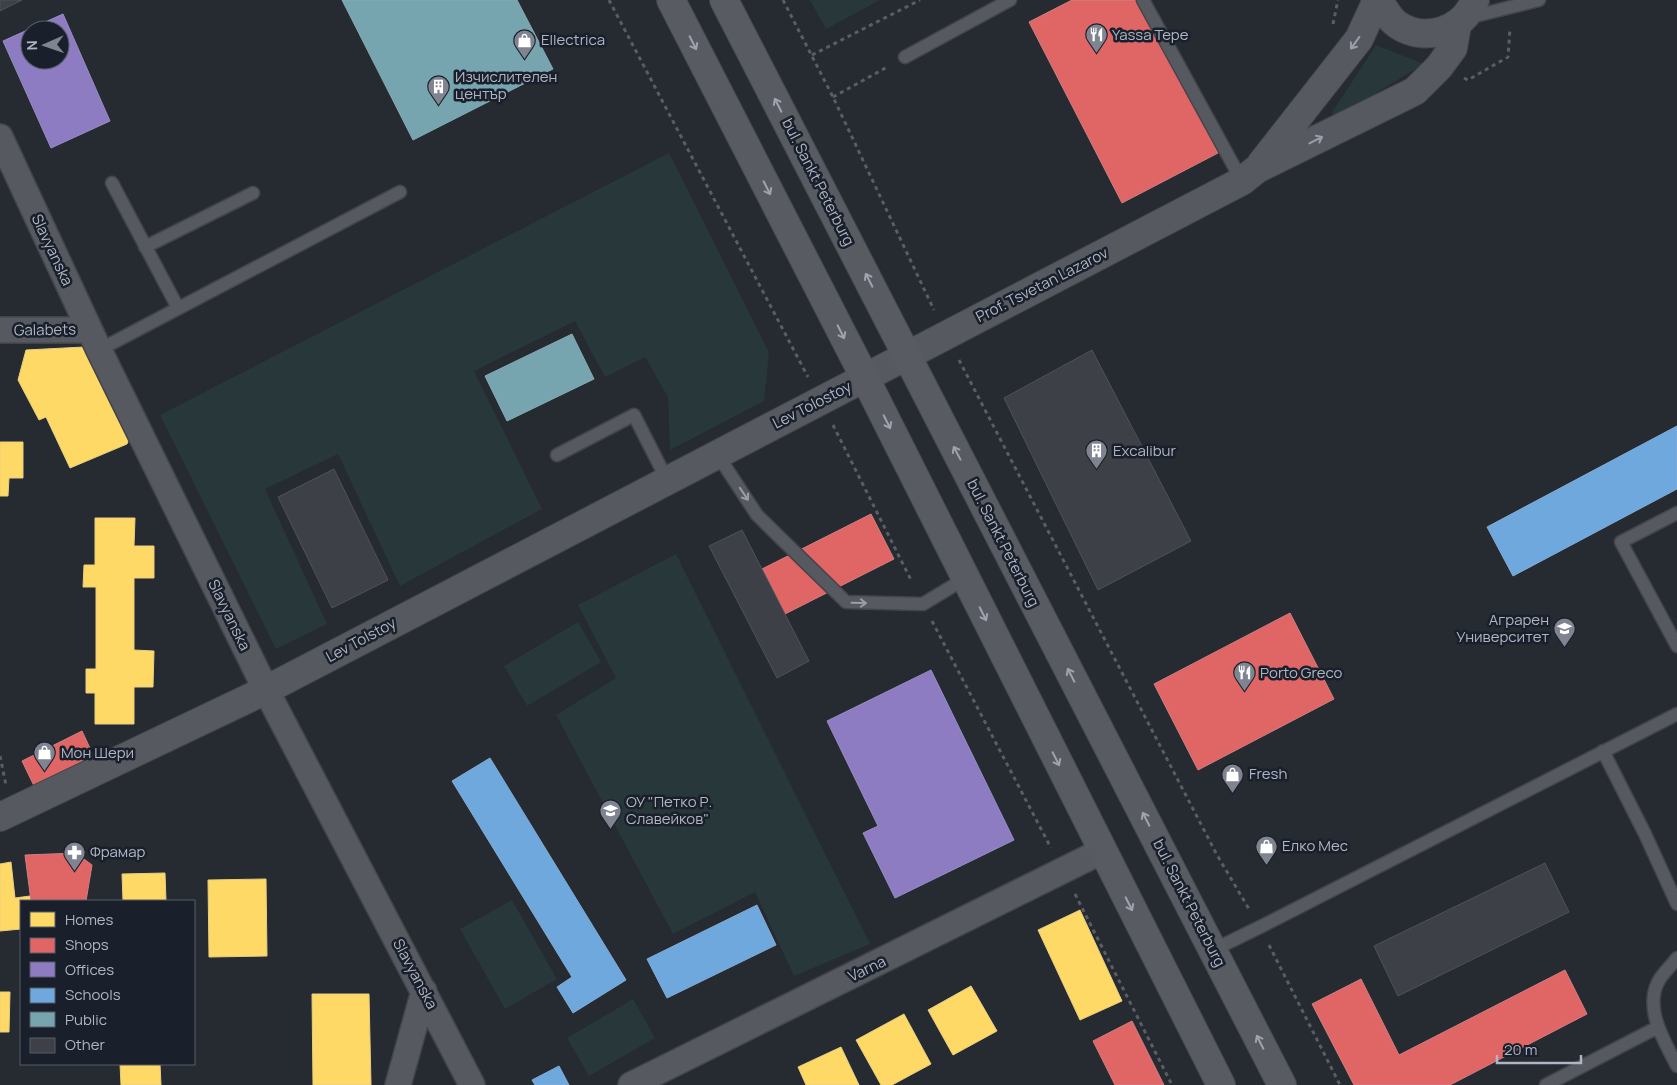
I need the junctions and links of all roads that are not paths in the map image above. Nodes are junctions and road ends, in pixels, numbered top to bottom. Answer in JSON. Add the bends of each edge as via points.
{"nodes":[{"id":1,"x":671,"y":0,"type":"edge"},
{"id":2,"x":724,"y":0,"type":"edge"},
{"id":3,"x":1010,"y":0,"type":"edge"},
{"id":4,"x":1143,"y":0,"type":"edge"},
{"id":5,"x":1378,"y":0,"type":"edge"},
{"id":6,"x":1539,"y":0,"type":"edge"},
{"id":7,"x":1465,"y":15,"type":"edge"},
{"id":8,"x":905,"y":57,"type":"road end"},
{"id":9,"x":0,"y":137,"type":"edge"},
{"id":10,"x":1250,"y":175,"type":"junction"},
{"id":11,"x":112,"y":183,"type":"dead end"},
{"id":12,"x":400,"y":192,"type":"dead end"},
{"id":13,"x":253,"y":193,"type":"dead end"},
{"id":14,"x":145,"y":247,"type":"junction"},
{"id":15,"x":178,"y":308,"type":"junction"},
{"id":16,"x":0,"y":330,"type":"edge"},
{"id":17,"x":94,"y":340,"type":"junction"},
{"id":18,"x":907,"y":355,"type":"junction"},
{"id":19,"x":865,"y":378,"type":"junction"},
{"id":20,"x":717,"y":454,"type":"junction"},
{"id":21,"x":557,"y":456,"type":"dead end"},
{"id":22,"x":667,"y":480,"type":"junction"},
{"id":23,"x":1677,"y":514,"type":"edge"},
{"id":24,"x":966,"y":578,"type":"junction"},
{"id":25,"x":1677,"y":646,"type":"edge"},
{"id":26,"x":266,"y":690,"type":"junction"},
{"id":27,"x":1677,"y":714,"type":"edge"},
{"id":28,"x":1603,"y":751,"type":"junction"},
{"id":29,"x":0,"y":817,"type":"edge"},
{"id":30,"x":1102,"y":851,"type":"junction"},
{"id":31,"x":1677,"y":904,"type":"edge"},
{"id":32,"x":1213,"y":950,"type":"junction"},
{"id":33,"x":1677,"y":958,"type":"edge"},
{"id":34,"x":424,"y":991,"type":"junction"},
{"id":35,"x":1658,"y":1027,"type":"junction"},
{"id":36,"x":1677,"y":1066,"type":"edge"},
{"id":37,"x":398,"y":1085,"type":"edge"},
{"id":38,"x":472,"y":1085,"type":"edge"},
{"id":39,"x":631,"y":1085,"type":"edge"},
{"id":40,"x":1221,"y":1085,"type":"edge"},
{"id":41,"x":1282,"y":1085,"type":"edge"},
{"id":42,"x":1546,"y":1085,"type":"edge"}],
"edges":[{"from":1,"to":19,"type":"main road","one_way":true},
{"from":18,"to":2,"type":"main road","name":"bul. Sankt Peterburg","one_way":true},
{"from":3,"to":8,"type":"lane"},
{"from":4,"to":10,"type":"lane"},
{"from":5,"to":7,"type":"street","via":[[1397,24],[1411,32],[1442,32]]},
{"from":5,"to":10,"type":"street","one_way":true,"via":[[1359,39]]},
{"from":6,"to":7,"type":"lane"},
{"from":10,"to":7,"type":"street","one_way":true,"via":[[1415,90],[1453,48]]},
{"from":9,"to":17,"type":"street","name":"Slavyanska"},
{"from":10,"to":18,"type":"street"},
{"from":11,"to":14,"type":"lane"},
{"from":12,"to":15,"type":"lane"},
{"from":13,"to":14,"type":"lane"},
{"from":14,"to":15,"type":"lane"},
{"from":15,"to":17,"type":"lane"},
{"from":16,"to":17,"type":"street","name":"Galabets"},
{"from":17,"to":26,"type":"street","name":"Slavyanska"},
{"from":18,"to":19,"type":"street","name":"Lev Tolostoy"},
{"from":32,"to":18,"type":"main road","name":"bul. Sankt Peterburg","one_way":true},
{"from":19,"to":20,"type":"street","name":"Lev Tolostoy"},
{"from":19,"to":24,"type":"main road","one_way":true},
{"from":20,"to":22,"type":"street","name":"Lev Tolstoy"},
{"from":20,"to":24,"type":"lane","one_way":true,"via":[[757,515],[846,602],[923,604]]},
{"from":21,"to":22,"type":"lane","via":[[634,415]]},
{"from":22,"to":26,"type":"street","name":"Lev Tolstoy"},
{"from":23,"to":25,"type":"lane","via":[[1621,542]]},
{"from":24,"to":30,"type":"main road","one_way":true},
{"from":26,"to":29,"type":"street","name":"Lev Tolstoy"},
{"from":26,"to":34,"type":"street","name":"Slavyanska"},
{"from":27,"to":28,"type":"lane"},
{"from":28,"to":31,"type":"lane"},
{"from":28,"to":32,"type":"lane"},
{"from":30,"to":39,"type":"street","name":"Varna"},
{"from":30,"to":40,"type":"main road","one_way":true},
{"from":41,"to":32,"type":"main road","name":"bul. Sankt Peterburg","one_way":true},
{"from":33,"to":35,"type":"lane","via":[[1658,982],[1653,1003]]},
{"from":34,"to":37,"type":"street"},
{"from":34,"to":38,"type":"street","name":"Slavyanska"},
{"from":35,"to":36,"type":"lane"},
{"from":35,"to":42,"type":"lane"}]}
